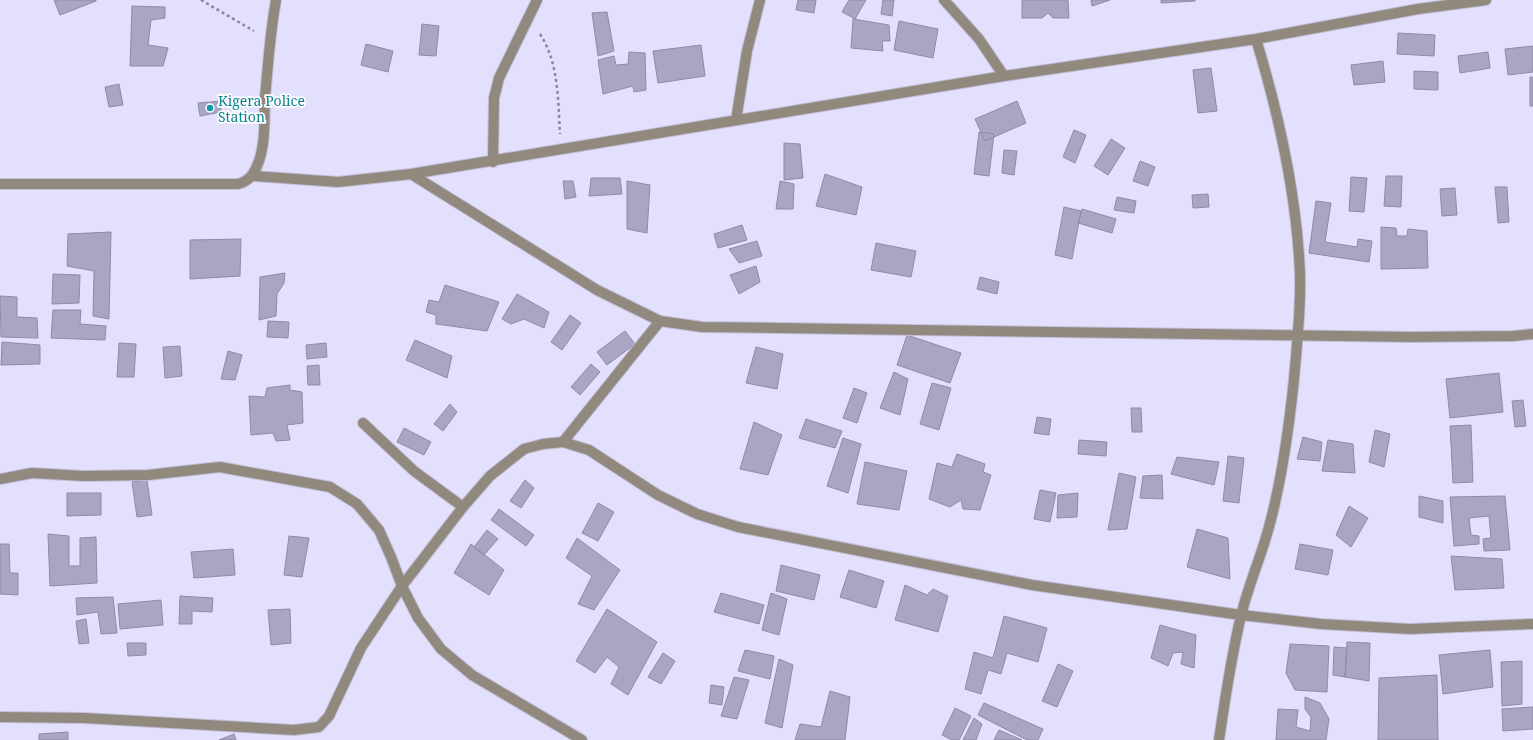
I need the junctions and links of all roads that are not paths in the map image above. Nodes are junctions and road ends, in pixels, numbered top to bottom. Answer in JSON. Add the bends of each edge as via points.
{"nodes":[{"id":1,"x":276,"y":0,"type":"edge"},
{"id":2,"x":537,"y":0,"type":"edge"},
{"id":3,"x":760,"y":0,"type":"edge"},
{"id":4,"x":944,"y":0,"type":"edge"},
{"id":5,"x":1486,"y":0,"type":"edge"},
{"id":6,"x":1256,"y":39,"type":"junction"},
{"id":7,"x":1004,"y":76,"type":"junction"},
{"id":8,"x":736,"y":120,"type":"junction"},
{"id":9,"x":493,"y":162,"type":"junction"},
{"id":10,"x":411,"y":174,"type":"junction"},
{"id":11,"x":252,"y":176,"type":"junction"},
{"id":12,"x":0,"y":184,"type":"edge"},
{"id":13,"x":660,"y":321,"type":"junction"},
{"id":14,"x":1533,"y":334,"type":"edge"},
{"id":15,"x":1298,"y":335,"type":"junction"},
{"id":16,"x":363,"y":423,"type":"dead end"},
{"id":17,"x":563,"y":442,"type":"junction"},
{"id":18,"x":0,"y":479,"type":"edge"},
{"id":19,"x":463,"y":507,"type":"junction"},
{"id":20,"x":402,"y":586,"type":"junction"},
{"id":21,"x":1241,"y":615,"type":"junction"},
{"id":22,"x":1533,"y":624,"type":"edge"},
{"id":23,"x":0,"y":717,"type":"edge"},
{"id":24,"x":582,"y":740,"type":"edge"},
{"id":25,"x":1219,"y":740,"type":"edge"}],
"edges":[{"from":1,"to":11,"type":"street","via":[[269,40],[262,142],[258,164]]},
{"from":2,"to":9,"type":"street","via":[[507,60],[494,98]]},
{"from":3,"to":8,"type":"street","via":[[747,51]]},
{"from":4,"to":7,"type":"street","via":[[979,39]]},
{"from":5,"to":6,"type":"street","via":[[1418,9]]},
{"from":6,"to":7,"type":"street"},
{"from":6,"to":15,"type":"street","via":[[1284,142],[1300,275]]},
{"from":7,"to":8,"type":"street"},
{"from":8,"to":9,"type":"street"},
{"from":9,"to":10,"type":"street"},
{"from":10,"to":11,"type":"street","via":[[338,182]]},
{"from":10,"to":13,"type":"street","via":[[597,290]]},
{"from":11,"to":12,"type":"street","via":[[246,182],[238,184]]},
{"from":13,"to":15,"type":"street","via":[[702,327]]},
{"from":13,"to":17,"type":"street"},
{"from":14,"to":15,"type":"street"},
{"from":15,"to":21,"type":"street","via":[[1289,421],[1280,474],[1269,527]]},
{"from":16,"to":19,"type":"street","via":[[414,471]]},
{"from":17,"to":19,"type":"street","via":[[524,449],[490,476]]},
{"from":17,"to":21,"type":"street","via":[[589,450],[658,495],[697,514],[738,527],[1032,585]]},
{"from":18,"to":20,"type":"street","via":[[32,472],[84,476],[148,475],[220,467],[330,487],[357,504],[379,530]]},
{"from":19,"to":20,"type":"street"},
{"from":20,"to":23,"type":"street","via":[[360,648],[329,716],[319,727],[294,730],[84,718]]},
{"from":20,"to":24,"type":"street","via":[[418,618],[441,649],[472,675]]},
{"from":21,"to":22,"type":"street","via":[[1321,624],[1410,628]]},
{"from":21,"to":25,"type":"street"}]}
